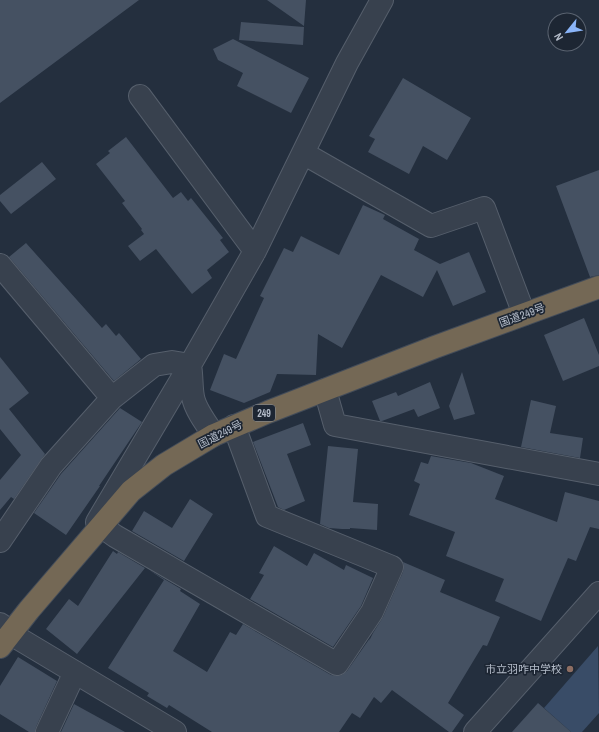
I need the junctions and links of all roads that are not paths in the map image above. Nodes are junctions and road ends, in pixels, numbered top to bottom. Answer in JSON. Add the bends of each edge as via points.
{"nodes":[{"id":1,"x":382,"y":0,"type":"edge"},
{"id":2,"x":140,"y":96,"type":"dead end"},
{"id":3,"x":303,"y":153,"type":"junction"},
{"id":4,"x":255,"y":251,"type":"junction"},
{"id":5,"x":0,"y":265,"type":"edge"},
{"id":6,"x":599,"y":287,"type":"edge"},
{"id":7,"x":524,"y":314,"type":"junction"},
{"id":8,"x":190,"y":365,"type":"junction"},
{"id":9,"x":325,"y":390,"type":"junction"},
{"id":10,"x":112,"y":398,"type":"junction"},
{"id":11,"x":234,"y":426,"type":"junction"},
{"id":12,"x":214,"y":435,"type":"junction"},
{"id":13,"x":599,"y":474,"type":"edge"},
{"id":14,"x":101,"y":526,"type":"junction"},
{"id":15,"x":0,"y":540,"type":"edge"},
{"id":16,"x":80,"y":551,"type":"junction"},
{"id":17,"x":599,"y":592,"type":"edge"},
{"id":18,"x":4,"y":635,"type":"edge"},
{"id":19,"x":75,"y":672,"type":"junction"},
{"id":20,"x":47,"y":732,"type":"edge"},
{"id":21,"x":175,"y":732,"type":"edge"},
{"id":22,"x":475,"y":732,"type":"edge"}],
"edges":[{"from":1,"to":3,"type":"street","via":[[347,63]]},
{"from":2,"to":4,"type":"street"},
{"from":3,"to":4,"type":"street"},
{"from":3,"to":7,"type":"street","via":[[431,226],[484,208]]},
{"from":4,"to":8,"type":"street"},
{"from":5,"to":10,"type":"street"},
{"from":6,"to":7,"type":"highway","name":"国道249号","number":"249"},
{"from":7,"to":9,"type":"highway","name":"国道249号","number":"249"},
{"from":8,"to":10,"type":"street","via":[[172,362],[154,365]]},
{"from":8,"to":12,"type":"street","via":[[193,398],[204,422]]},
{"from":8,"to":16,"type":"street"},
{"from":9,"to":11,"type":"highway","name":"国道249号","number":"249"},
{"from":9,"to":13,"type":"street","via":[[335,424]]},
{"from":10,"to":15,"type":"street","via":[[51,466]]},
{"from":11,"to":12,"type":"highway","name":"国道249号","number":"249"},
{"from":11,"to":14,"type":"street","via":[[267,516],[392,567],[372,612],[337,664]]},
{"from":12,"to":14,"type":"highway","name":"国道249号","number":"249","via":[[164,465],[131,491]]},
{"from":14,"to":16,"type":"highway","name":"国道249号","number":"249"},
{"from":16,"to":18,"type":"highway","name":"国道249号","number":"249"},
{"from":17,"to":22,"type":"street"},
{"from":18,"to":19,"type":"street"},
{"from":19,"to":20,"type":"street"},
{"from":19,"to":21,"type":"street"}]}
